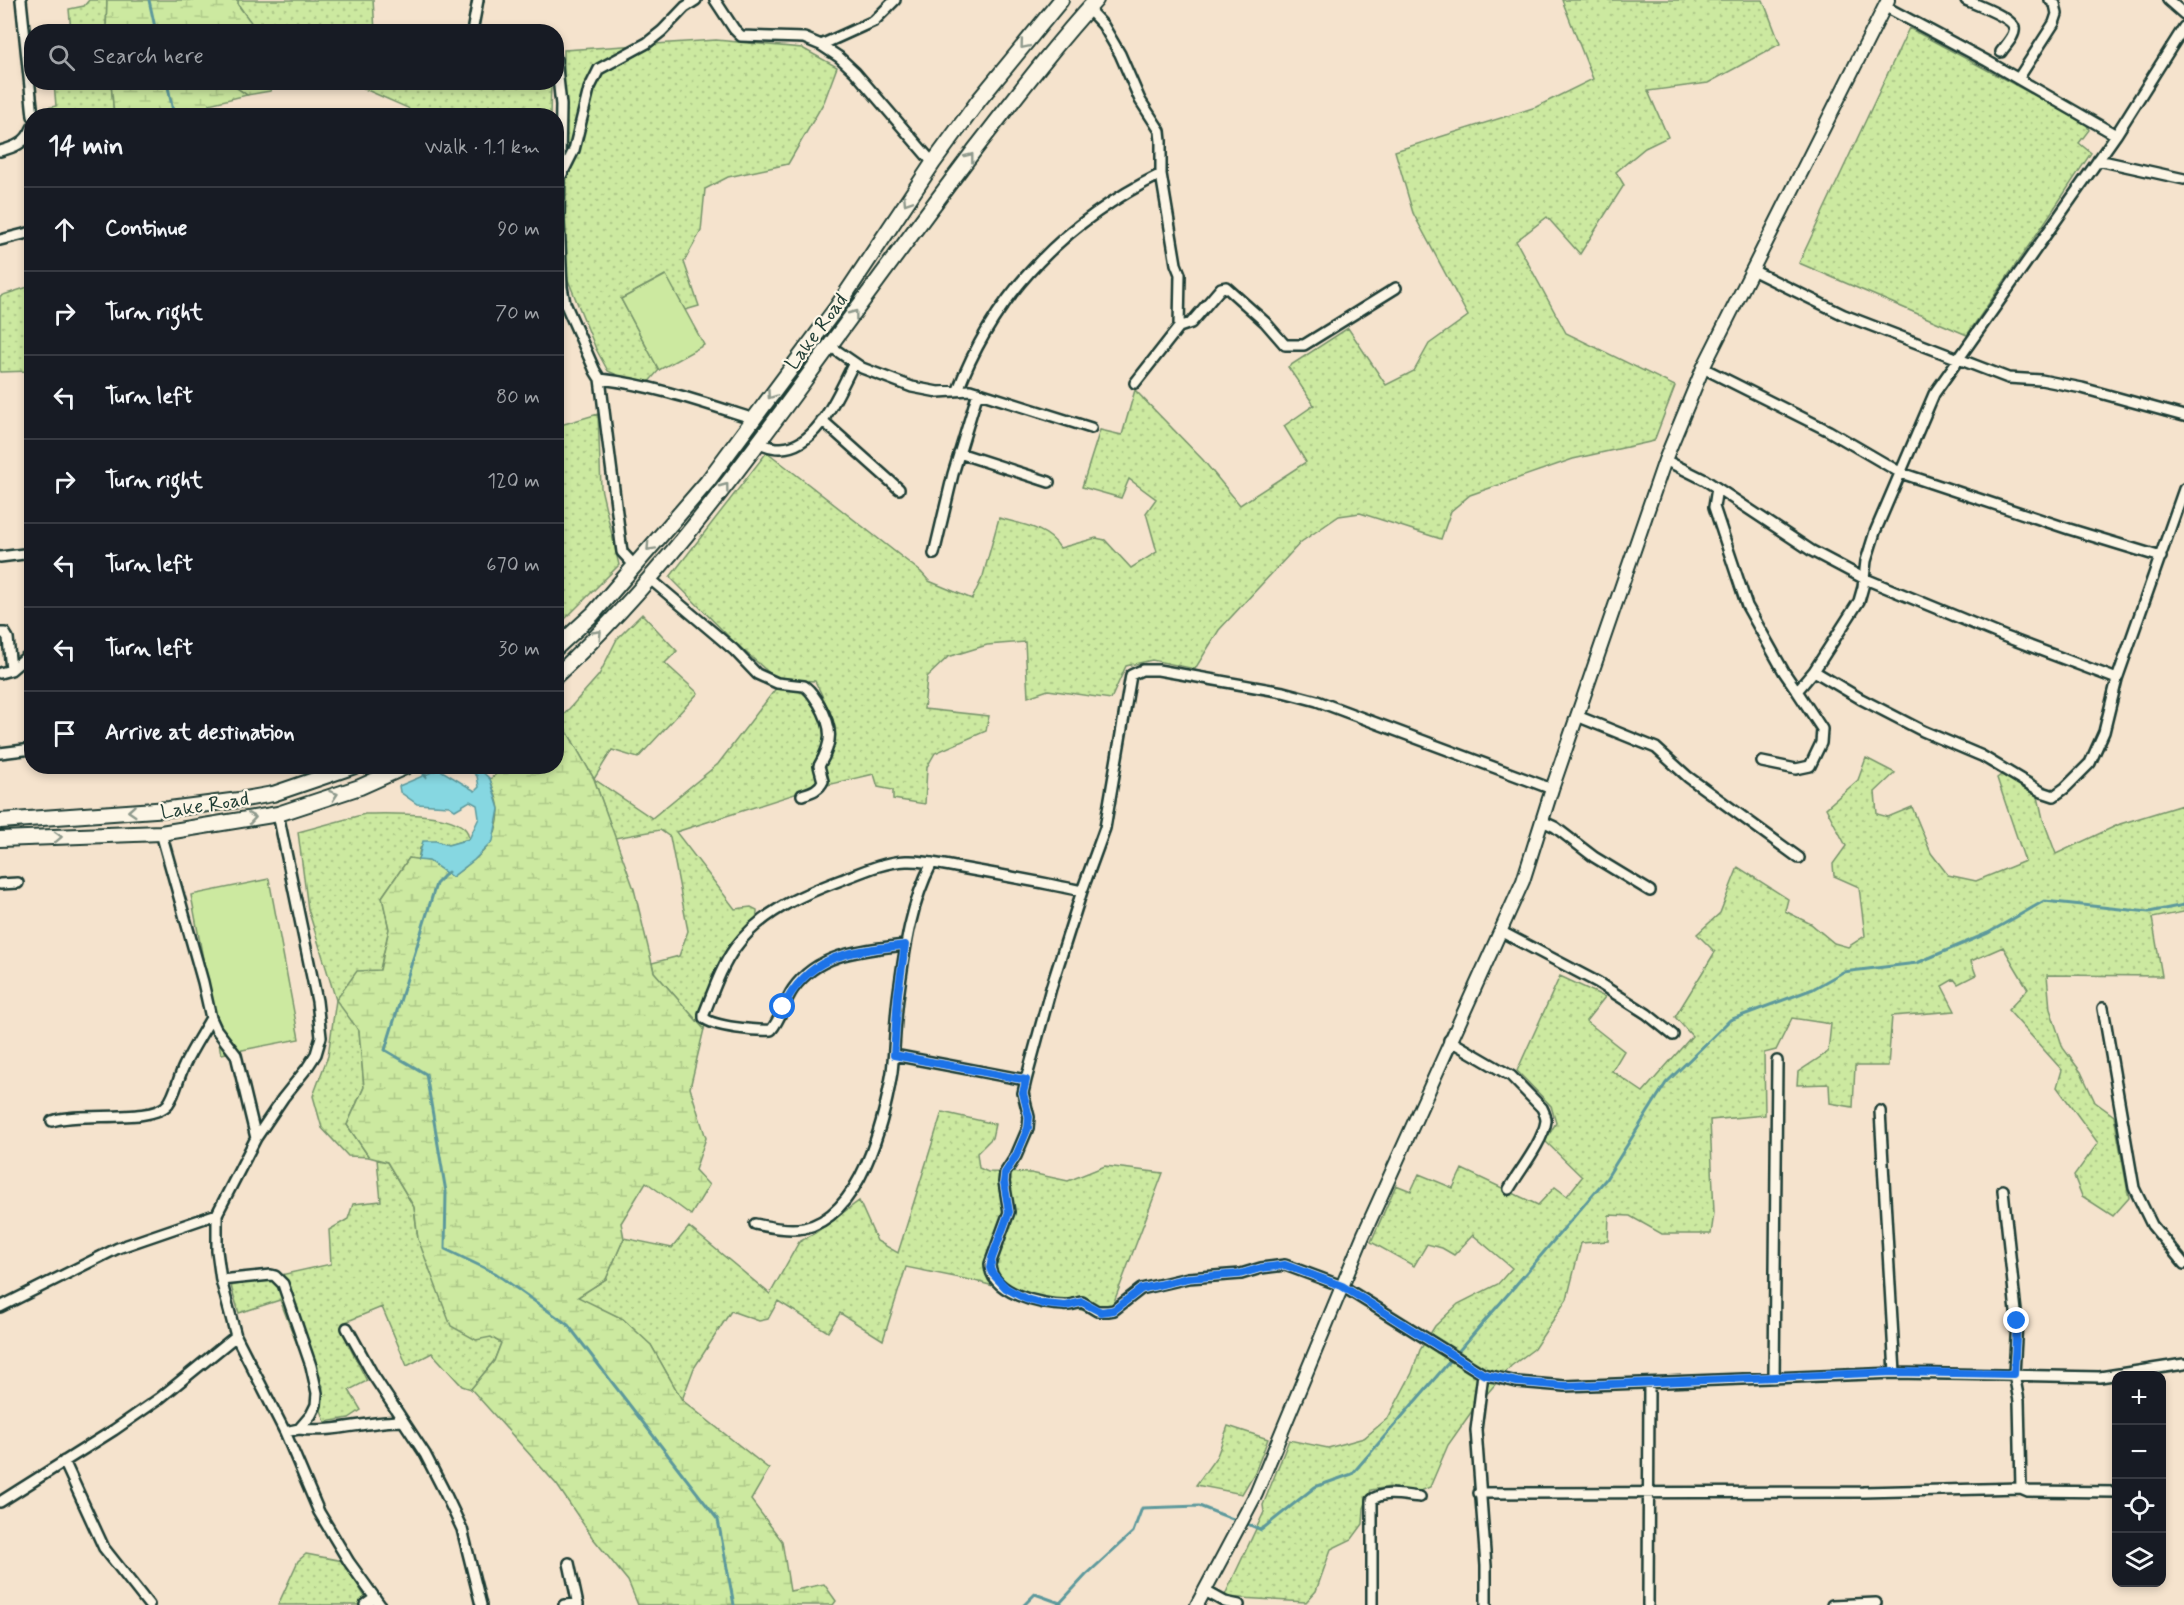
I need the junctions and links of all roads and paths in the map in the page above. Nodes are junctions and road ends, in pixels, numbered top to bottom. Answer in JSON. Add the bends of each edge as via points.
{"nodes":[{"id":1,"x":21,"y":0,"type":"edge"},
{"id":2,"x":478,"y":0,"type":"edge"},
{"id":3,"x":696,"y":0,"type":"edge"},
{"id":4,"x":715,"y":0,"type":"edge"},
{"id":5,"x":895,"y":0,"type":"edge"},
{"id":6,"x":1061,"y":0,"type":"edge"},
{"id":7,"x":1965,"y":0,"type":"edge"},
{"id":8,"x":2050,"y":0,"type":"edge"},
{"id":9,"x":2168,"y":0,"type":"edge"},
{"id":10,"x":1886,"y":3,"type":"edge"},
{"id":11,"x":1092,"y":4,"type":"edge"},
{"id":12,"x":2184,"y":14,"type":"edge"},
{"id":13,"x":474,"y":24,"type":"edge"},
{"id":14,"x":24,"y":29,"type":"edge"},
{"id":15,"x":2183,"y":30,"type":"edge"},
{"id":16,"x":821,"y":45,"type":"junction"},
{"id":17,"x":2001,"y":52,"type":"dead end"},
{"id":18,"x":2018,"y":79,"type":"junction"},
{"id":19,"x":30,"y":90,"type":"edge"},
{"id":20,"x":559,"y":90,"type":"edge"},
{"id":21,"x":32,"y":108,"type":"edge"},
{"id":22,"x":561,"y":108,"type":"edge"},
{"id":23,"x":2116,"y":135,"type":"junction"},
{"id":24,"x":24,"y":141,"type":"edge"},
{"id":25,"x":0,"y":151,"type":"edge"},
{"id":26,"x":2098,"y":160,"type":"junction"},
{"id":27,"x":933,"y":163,"type":"junction"},
{"id":28,"x":564,"y":169,"type":"edge"},
{"id":29,"x":1161,"y":174,"type":"junction"},
{"id":30,"x":2184,"y":179,"type":"edge"},
{"id":31,"x":24,"y":234,"type":"edge"},
{"id":32,"x":0,"y":240,"type":"edge"},
{"id":33,"x":1752,"y":270,"type":"junction"},
{"id":34,"x":1396,"y":288,"type":"dead end"},
{"id":35,"x":564,"y":295,"type":"edge"},
{"id":36,"x":1179,"y":327,"type":"junction"},
{"id":37,"x":830,"y":346,"type":"junction"},
{"id":38,"x":1957,"y":359,"type":"junction"},
{"id":39,"x":854,"y":363,"type":"junction"},
{"id":40,"x":1703,"y":368,"type":"junction"},
{"id":41,"x":600,"y":379,"type":"junction"},
{"id":42,"x":1135,"y":383,"type":"dead end"},
{"id":43,"x":958,"y":390,"type":"junction"},
{"id":44,"x":978,"y":392,"type":"junction"},
{"id":45,"x":2184,"y":416,"type":"edge"},
{"id":46,"x":754,"y":419,"type":"junction"},
{"id":47,"x":822,"y":420,"type":"junction"},
{"id":48,"x":1091,"y":428,"type":"dead end"},
{"id":49,"x":758,"y":443,"type":"junction"},
{"id":50,"x":959,"y":453,"type":"junction"},
{"id":51,"x":1665,"y":460,"type":"junction"},
{"id":52,"x":1901,"y":473,"type":"junction"},
{"id":53,"x":1049,"y":482,"type":"dead end"},
{"id":54,"x":1718,"y":488,"type":"junction"},
{"id":55,"x":899,"y":489,"type":"dead end"},
{"id":56,"x":2184,"y":489,"type":"edge"},
{"id":57,"x":24,"y":554,"type":"edge"},
{"id":58,"x":934,"y":555,"type":"dead end"},
{"id":59,"x":0,"y":556,"type":"edge"},
{"id":60,"x":2161,"y":557,"type":"junction"},
{"id":61,"x":634,"y":565,"type":"junction"},
{"id":62,"x":649,"y":578,"type":"junction"},
{"id":63,"x":1863,"y":579,"type":"junction"},
{"id":64,"x":0,"y":633,"type":"edge"},
{"id":65,"x":564,"y":640,"type":"edge"},
{"id":66,"x":24,"y":659,"type":"edge"},
{"id":67,"x":564,"y":668,"type":"edge"},
{"id":68,"x":11,"y":670,"type":"junction"},
{"id":69,"x":1814,"y":671,"type":"junction"},
{"id":70,"x":0,"y":673,"type":"edge"},
{"id":71,"x":2118,"y":679,"type":"junction"},
{"id":72,"x":1797,"y":691,"type":"junction"},
{"id":73,"x":1577,"y":716,"type":"junction"},
{"id":74,"x":24,"y":750,"type":"edge"},
{"id":75,"x":0,"y":753,"type":"edge"},
{"id":76,"x":1762,"y":762,"type":"dead end"},
{"id":77,"x":332,"y":774,"type":"edge"},
{"id":78,"x":390,"y":774,"type":"edge"},
{"id":79,"x":1552,"y":789,"type":"junction"},
{"id":80,"x":802,"y":795,"type":"dead end"},
{"id":81,"x":278,"y":814,"type":"junction"},
{"id":82,"x":0,"y":821,"type":"edge"},
{"id":83,"x":1542,"y":821,"type":"junction"},
{"id":84,"x":162,"y":833,"type":"junction"},
{"id":85,"x":0,"y":839,"type":"edge"},
{"id":86,"x":1799,"y":858,"type":"dead end"},
{"id":87,"x":932,"y":863,"type":"junction"},
{"id":88,"x":18,"y":883,"type":"dead end"},
{"id":89,"x":0,"y":884,"type":"edge"},
{"id":90,"x":1082,"y":891,"type":"junction"},
{"id":91,"x":1650,"y":891,"type":"dead end"},
{"id":92,"x":1500,"y":931,"type":"junction"},
{"id":93,"x":905,"y":945,"type":"junction"},
{"id":94,"x":2103,"y":1008,"type":"dead end"},
{"id":95,"x":211,"y":1018,"type":"junction"},
{"id":96,"x":1674,"y":1035,"type":"dead end"},
{"id":97,"x":1449,"y":1040,"type":"junction"},
{"id":98,"x":894,"y":1055,"type":"junction"},
{"id":99,"x":1777,"y":1061,"type":"dead end"},
{"id":100,"x":1026,"y":1080,"type":"junction"},
{"id":101,"x":1880,"y":1111,"type":"dead end"},
{"id":102,"x":52,"y":1121,"type":"dead end"},
{"id":103,"x":256,"y":1137,"type":"junction"},
{"id":104,"x":1509,"y":1189,"type":"dead end"},
{"id":105,"x":2003,"y":1190,"type":"dead end"},
{"id":106,"x":217,"y":1214,"type":"junction"},
{"id":107,"x":755,"y":1224,"type":"dead end"},
{"id":108,"x":2184,"y":1264,"type":"edge"},
{"id":109,"x":221,"y":1280,"type":"junction"},
{"id":110,"x":1342,"y":1286,"type":"junction"},
{"id":111,"x":0,"y":1307,"type":"edge"},
{"id":112,"x":346,"y":1328,"type":"dead end"},
{"id":113,"x":236,"y":1336,"type":"junction"},
{"id":114,"x":2184,"y":1364,"type":"edge"},
{"id":115,"x":1894,"y":1372,"type":"junction"},
{"id":116,"x":1483,"y":1374,"type":"junction"},
{"id":117,"x":2014,"y":1374,"type":"junction"},
{"id":118,"x":1774,"y":1378,"type":"junction"},
{"id":119,"x":1650,"y":1383,"type":"junction"},
{"id":120,"x":402,"y":1421,"type":"junction"},
{"id":121,"x":299,"y":1429,"type":"junction"},
{"id":122,"x":285,"y":1432,"type":"junction"},
{"id":123,"x":64,"y":1461,"type":"junction"},
{"id":124,"x":2021,"y":1488,"type":"junction"},
{"id":125,"x":2112,"y":1492,"type":"edge"},
{"id":126,"x":1479,"y":1493,"type":"junction"},
{"id":127,"x":1648,"y":1494,"type":"junction"},
{"id":128,"x":1420,"y":1497,"type":"dead end"},
{"id":129,"x":0,"y":1502,"type":"edge"},
{"id":130,"x":569,"y":1563,"type":"dead end"},
{"id":131,"x":1205,"y":1591,"type":"junction"},
{"id":132,"x":139,"y":1600,"type":"edge"},
{"id":133,"x":377,"y":1601,"type":"edge"},
{"id":134,"x":578,"y":1604,"type":"edge"},
{"id":135,"x":1876,"y":1604,"type":"dead end"},
{"id":136,"x":149,"y":1605,"type":"edge"},
{"id":137,"x":365,"y":1605,"type":"edge"},
{"id":138,"x":481,"y":1605,"type":"edge"},
{"id":139,"x":564,"y":1605,"type":"edge"},
{"id":140,"x":1197,"y":1605,"type":"edge"},
{"id":141,"x":1239,"y":1605,"type":"edge"},
{"id":142,"x":1372,"y":1605,"type":"edge"},
{"id":143,"x":1486,"y":1605,"type":"edge"},
{"id":144,"x":1648,"y":1605,"type":"edge"},
{"id":145,"x":1832,"y":1605,"type":"edge"}],
"edges":[{"from":1,"to":14,"type":"street"},
{"from":2,"to":13,"type":"street"},
{"from":3,"to":28,"type":"street","via":[[647,43],[599,69],[589,89],[574,150]]},
{"from":4,"to":16,"type":"street","via":[[741,36],[804,38]]},
{"from":5,"to":16,"type":"street","via":[[874,21]]},
{"from":6,"to":27,"type":"main road","name":"Lake Road","one_way":true},
{"from":7,"to":17,"type":"street","via":[[2013,24],[2013,34]]},
{"from":8,"to":18,"type":"street","via":[[2057,14],[2054,23]]},
{"from":9,"to":12,"type":"street"},
{"from":10,"to":18,"type":"street"},
{"from":10,"to":33,"type":"street"},
{"from":11,"to":29,"type":"street","via":[[1160,131]]},
{"from":37,"to":11,"type":"main road","name":"Lake Road","one_way":true,"via":[[946,187]]},
{"from":15,"to":23,"type":"street"},
{"from":16,"to":27,"type":"street","via":[[855,72]]},
{"from":18,"to":23,"type":"street"},
{"from":19,"to":21,"type":"street"},
{"from":20,"to":22,"type":"street"},
{"from":23,"to":26,"type":"street"},
{"from":24,"to":25,"type":"street"},
{"from":26,"to":30,"type":"street"},
{"from":26,"to":38,"type":"street"},
{"from":27,"to":46,"type":"main road","name":"Lake Road","one_way":true,"via":[[837,307]]},
{"from":29,"to":36,"type":"street","via":[[1180,274]]},
{"from":29,"to":43,"type":"street","via":[[1121,195],[1064,237],[1019,284],[984,331]]},
{"from":31,"to":32,"type":"street"},
{"from":33,"to":38,"type":"street","via":[[1844,315]]},
{"from":33,"to":40,"type":"street"},
{"from":34,"to":36,"type":"street","via":[[1304,345],[1285,345],[1226,287],[1191,323]]},
{"from":35,"to":41,"type":"street"},
{"from":36,"to":42,"type":"street"},
{"from":37,"to":39,"type":"street"},
{"from":37,"to":49,"type":"main road","name":"Lake Road"},
{"from":38,"to":45,"type":"street","via":[[2008,378],[2082,388]]},
{"from":38,"to":52,"type":"street","via":[[1934,394]]},
{"from":39,"to":43,"type":"street","via":[[912,387],[938,392]]},
{"from":39,"to":47,"type":"street"},
{"from":40,"to":51,"type":"street"},
{"from":40,"to":52,"type":"street","via":[[1829,431]]},
{"from":41,"to":46,"type":"street","via":[[684,397]]},
{"from":41,"to":61,"type":"street","via":[[622,552]]},
{"from":43,"to":44,"type":"street"},
{"from":44,"to":48,"type":"street"},
{"from":44,"to":50,"type":"street"},
{"from":46,"to":61,"type":"main road","name":"Lake Road","one_way":true,"via":[[707,482]]},
{"from":47,"to":49,"type":"street","via":[[810,436],[792,446]]},
{"from":47,"to":55,"type":"street"},
{"from":62,"to":49,"type":"main road","name":"Lake Road","one_way":true,"via":[[717,499]]},
{"from":50,"to":53,"type":"street"},
{"from":50,"to":58,"type":"street"},
{"from":51,"to":54,"type":"street"},
{"from":51,"to":73,"type":"street"},
{"from":52,"to":60,"type":"street"},
{"from":52,"to":63,"type":"street","via":[[1875,532]]},
{"from":54,"to":63,"type":"street","via":[[1812,551]]},
{"from":54,"to":72,"type":"street","via":[[1714,507],[1747,606]]},
{"from":56,"to":60,"type":"street"},
{"from":57,"to":59,"type":"street"},
{"from":60,"to":71,"type":"street"},
{"from":61,"to":65,"type":"main road","name":"Lake Road"},
{"from":67,"to":62,"type":"main road","name":"Lake Road","one_way":true},
{"from":62,"to":80,"type":"street","via":[[757,674],[777,683],[804,686],[815,698],[829,723],[830,733],[819,766],[822,784]]},
{"from":63,"to":69,"type":"street","via":[[1859,601]]},
{"from":63,"to":71,"type":"street"},
{"from":64,"to":68,"type":"street","via":[[8,638]]},
{"from":66,"to":68,"type":"street"},
{"from":68,"to":70,"type":"street"},
{"from":69,"to":71,"type":"street","via":[[1861,699],[1983,756],[2054,796],[2090,763],[2104,732]]},
{"from":69,"to":72,"type":"street"},
{"from":72,"to":76,"type":"street","via":[[1822,729],[1821,743],[1810,766],[1786,768]]},
{"from":73,"to":79,"type":"street"},
{"from":73,"to":86,"type":"street","via":[[1656,748],[1688,777]]},
{"from":74,"to":75,"type":"street"},
{"from":77,"to":82,"type":"main road","name":"Lake Road","one_way":true,"via":[[273,794],[239,800]]},
{"from":81,"to":78,"type":"main road","name":"Lake Road","one_way":true},
{"from":79,"to":83,"type":"street"},
{"from":79,"to":90,"type":"street","via":[[1317,701],[1142,670],[1131,675],[1105,828]]},
{"from":84,"to":81,"type":"main road","name":"Lake Road","one_way":true},
{"from":81,"to":103,"type":"street","via":[[321,1032],[316,1054]]},
{"from":83,"to":91,"type":"street"},
{"from":83,"to":92,"type":"street","via":[[1523,880]]},
{"from":85,"to":84,"type":"main road","name":"Lake Road","one_way":true},
{"from":84,"to":95,"type":"street"},
{"from":87,"to":90,"type":"street"},
{"from":87,"to":93,"type":"street","via":[[921,884]]},
{"from":87,"to":93,"type":"street","via":[[885,864],[771,912],[734,949],[704,1018],[719,1024],[771,1030],[790,992],[811,970],[846,953]]},
{"from":88,"to":89,"type":"street"},
{"from":90,"to":100,"type":"street"},
{"from":92,"to":96,"type":"street","via":[[1597,982]]},
{"from":92,"to":97,"type":"street"},
{"from":93,"to":98,"type":"street"},
{"from":94,"to":108,"type":"street","via":[[2134,1188],[2152,1225]]},
{"from":95,"to":102,"type":"street","via":[[173,1095],[159,1112],[74,1116]]},
{"from":95,"to":103,"type":"street","via":[[236,1055]]},
{"from":97,"to":104,"type":"street","via":[[1511,1076],[1545,1114],[1540,1138]]},
{"from":97,"to":110,"type":"street"},
{"from":98,"to":100,"type":"street"},
{"from":98,"to":107,"type":"street","via":[[878,1127],[867,1162],[850,1195],[832,1213],[805,1228]]},
{"from":99,"to":118,"type":"street"},
{"from":100,"to":110,"type":"street","via":[[1023,1093],[1028,1128],[1005,1173],[1009,1212],[990,1264],[994,1275],[1011,1292],[1044,1304],[1066,1306],[1082,1302],[1097,1311],[1108,1311],[1141,1289],[1280,1264]]},
{"from":101,"to":115,"type":"street"},
{"from":103,"to":106,"type":"street"},
{"from":105,"to":117,"type":"street","via":[[2017,1321]]},
{"from":106,"to":109,"type":"street"},
{"from":106,"to":111,"type":"street","via":[[118,1248]]},
{"from":109,"to":113,"type":"street"},
{"from":109,"to":121,"type":"street","via":[[271,1275],[283,1284],[317,1393],[316,1405]]},
{"from":110,"to":116,"type":"street"},
{"from":110,"to":131,"type":"street","via":[[1256,1494]]},
{"from":112,"to":120,"type":"street"},
{"from":113,"to":122,"type":"street"},
{"from":113,"to":123,"type":"street","via":[[160,1398]]},
{"from":114,"to":117,"type":"street","via":[[2100,1377]]},
{"from":115,"to":117,"type":"street"},
{"from":115,"to":118,"type":"street"},
{"from":116,"to":119,"type":"street","via":[[1565,1386]]},
{"from":116,"to":126,"type":"street","via":[[1476,1430]]},
{"from":117,"to":124,"type":"street","via":[[2019,1401]]},
{"from":118,"to":119,"type":"street"},
{"from":119,"to":127,"type":"street"},
{"from":120,"to":121,"type":"street","via":[[320,1431]]},
{"from":120,"to":138,"type":"street","via":[[424,1454],[462,1529]]},
{"from":121,"to":122,"type":"street"},
{"from":122,"to":133,"type":"street","via":[[319,1512]]},
{"from":123,"to":129,"type":"street"},
{"from":123,"to":132,"type":"street","via":[[104,1548]]},
{"from":124,"to":125,"type":"street"},
{"from":124,"to":127,"type":"street"},
{"from":126,"to":127,"type":"street"},
{"from":126,"to":143,"type":"street"},
{"from":127,"to":144,"type":"street"},
{"from":128,"to":142,"type":"street","via":[[1386,1494],[1372,1500]]},
{"from":130,"to":134,"type":"street"},
{"from":131,"to":140,"type":"street"},
{"from":131,"to":141,"type":"street"},
{"from":132,"to":136,"type":"street"},
{"from":133,"to":137,"type":"street"},
{"from":134,"to":139,"type":"street"},
{"from":135,"to":145,"type":"street"}]}
